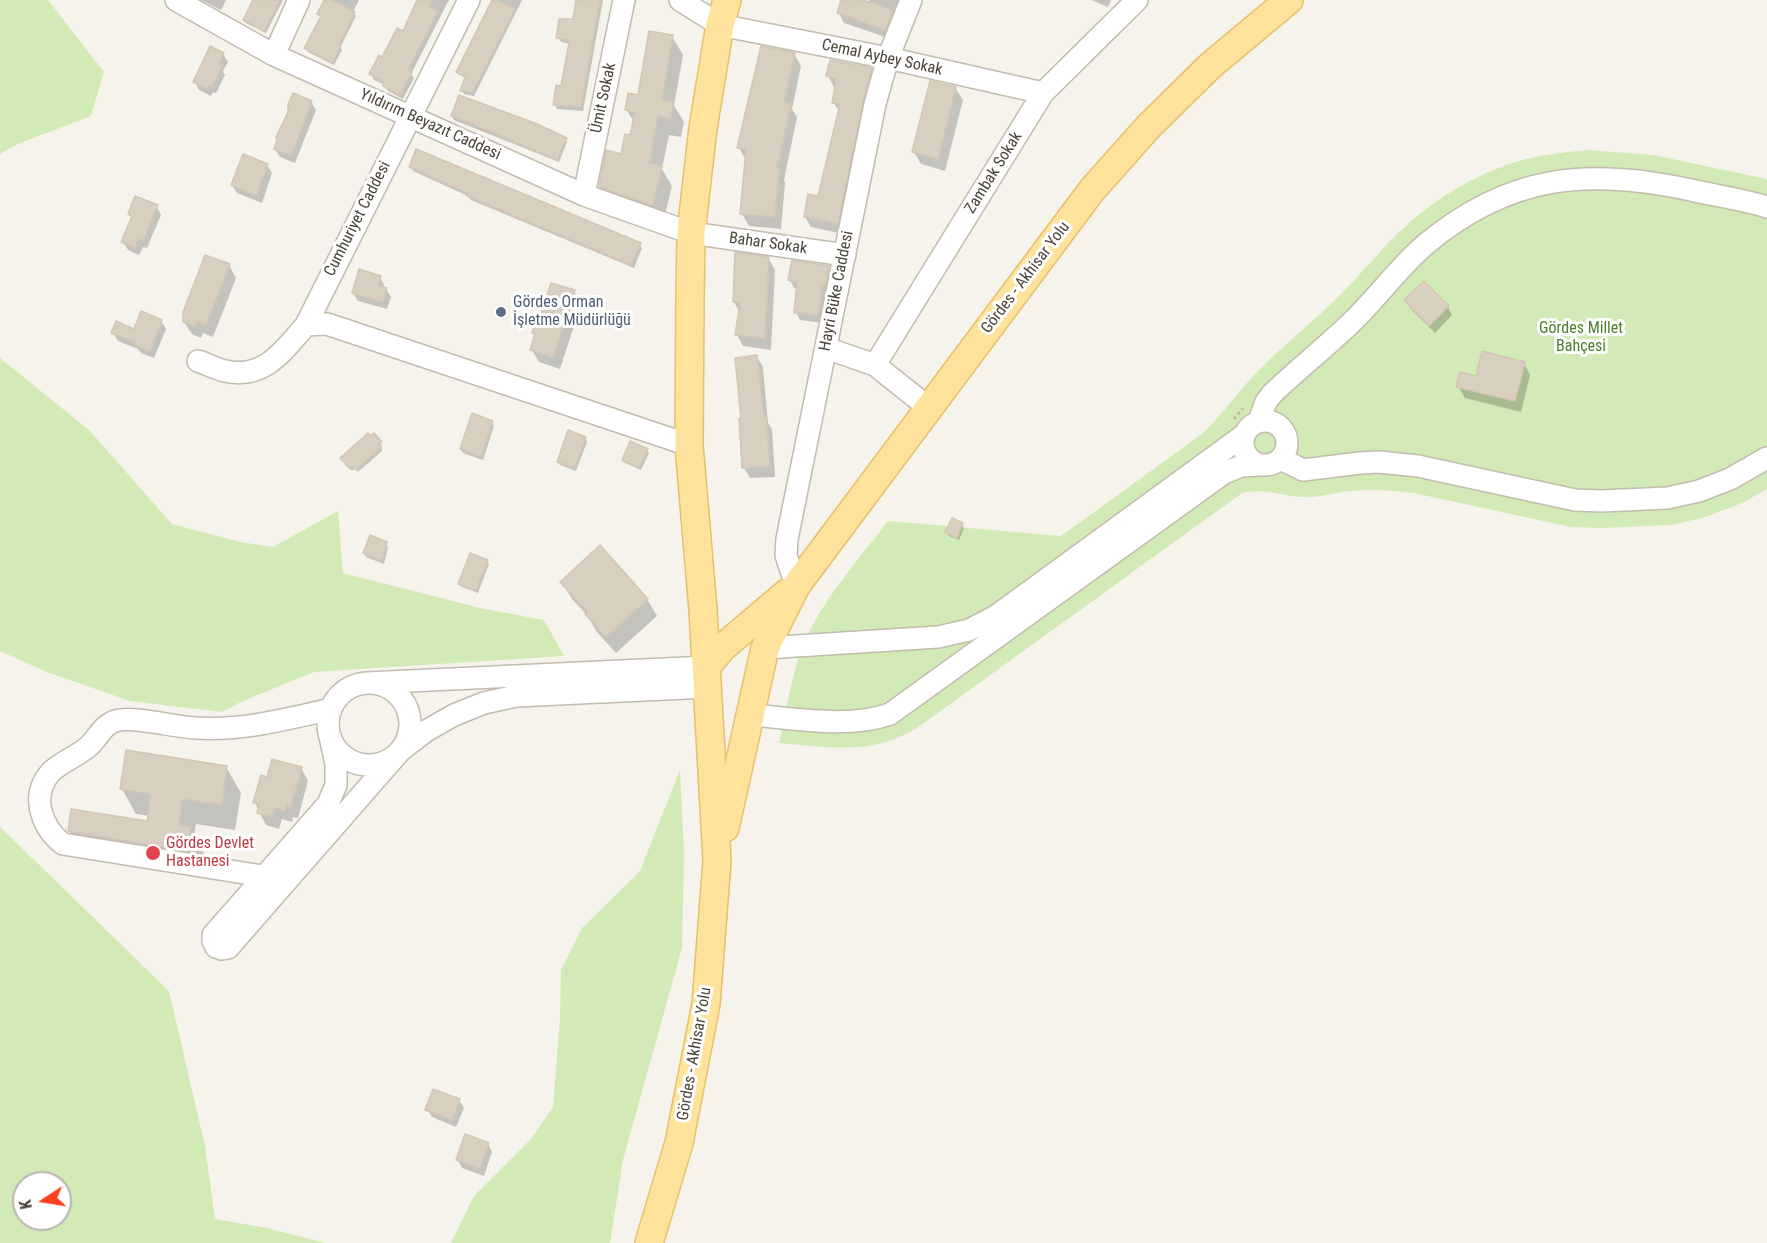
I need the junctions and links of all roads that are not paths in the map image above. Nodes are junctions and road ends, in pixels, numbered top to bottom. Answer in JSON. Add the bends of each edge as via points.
{"nodes":[{"id":1,"x":176,"y":0,"type":"edge"},
{"id":2,"x":299,"y":0,"type":"edge"},
{"id":3,"x":469,"y":0,"type":"edge"},
{"id":4,"x":624,"y":0,"type":"edge"},
{"id":5,"x":680,"y":0,"type":"edge"},
{"id":6,"x":911,"y":0,"type":"edge"},
{"id":7,"x":1137,"y":0,"type":"edge"},
{"id":8,"x":1290,"y":0,"type":"edge"},
{"id":9,"x":724,"y":12,"type":"edge"},
{"id":10,"x":274,"y":55,"type":"junction"},
{"id":11,"x":888,"y":58,"type":"junction"},
{"id":12,"x":1043,"y":93,"type":"junction"},
{"id":13,"x":409,"y":117,"type":"junction"},
{"id":14,"x":584,"y":195,"type":"junction"},
{"id":15,"x":1767,"y":207,"type":"edge"},
{"id":16,"x":691,"y":233,"type":"junction"},
{"id":17,"x":845,"y":255,"type":"junction"},
{"id":18,"x":306,"y":325,"type":"junction"},
{"id":19,"x":826,"y":348,"type":"junction"},
{"id":20,"x":198,"y":361,"type":"dead end"},
{"id":21,"x":875,"y":365,"type":"junction"},
{"id":22,"x":929,"y":408,"type":"junction"},
{"id":23,"x":1252,"y":428,"type":"junction"},
{"id":24,"x":688,"y":446,"type":"junction"},
{"id":25,"x":1767,"y":458,"type":"edge"},
{"id":26,"x":1281,"y":459,"type":"junction"},
{"id":27,"x":1260,"y":465,"type":"junction"},
{"id":28,"x":796,"y":586,"type":"junction"},
{"id":29,"x":703,"y":610,"type":"junction"},
{"id":30,"x":738,"y":634,"type":"junction"},
{"id":31,"x":938,"y":637,"type":"junction"},
{"id":32,"x":765,"y":648,"type":"junction"},
{"id":33,"x":950,"y":672,"type":"junction"},
{"id":34,"x":367,"y":683,"type":"junction"},
{"id":35,"x":707,"y":685,"type":"junction"},
{"id":36,"x":331,"y":709,"type":"junction"},
{"id":37,"x":750,"y":716,"type":"junction"},
{"id":38,"x":331,"y":741,"type":"junction"},
{"id":39,"x":400,"y":751,"type":"junction"},
{"id":40,"x":717,"y":861,"type":"junction"},
{"id":41,"x":264,"y":877,"type":"junction"},
{"id":42,"x":287,"y":880,"type":"junction"},
{"id":43,"x":649,"y":1243,"type":"edge"}],
"edges":[{"from":1,"to":10,"type":"street","name":"Yıldırım Beyazıt Caddesi"},
{"from":2,"to":10,"type":"street"},
{"from":3,"to":13,"type":"street","name":"Cumhuriyet Caddesi"},
{"from":4,"to":14,"type":"street","name":"Ümit Sokak"},
{"from":5,"to":9,"type":"street"},
{"from":6,"to":11,"type":"street","name":"Hayri Büke Caddesi"},
{"from":7,"to":12,"type":"street","name":"Zambak Sokak"},
{"from":8,"to":22,"type":"main road","name":"Gördes - Akhisar Yolu","via":[[1210,66],[1092,190]]},
{"from":9,"to":11,"type":"street","name":"Cemal Aybey Sokak"},
{"from":9,"to":16,"type":"main road","name":"Gördes - Akhisar Yolu","via":[[703,128]]},
{"from":10,"to":13,"type":"street","name":"Yıldırım Beyazıt Caddesi"},
{"from":11,"to":12,"type":"street","name":"Cemal Aybey Sokak"},
{"from":11,"to":17,"type":"street","name":"Hayri Büke Caddesi"},
{"from":12,"to":21,"type":"street","name":"Zambak Sokak"},
{"from":13,"to":14,"type":"street","name":"Yıldırım Beyazıt Caddesi"},
{"from":13,"to":18,"type":"street","name":"Cumhuriyet Caddesi"},
{"from":14,"to":16,"type":"street","name":"Yıldırım Beyazıt Caddesi"},
{"from":15,"to":23,"type":"street","via":[[1619,178],[1561,180],[1503,196],[1475,209],[1425,245],[1355,319],[1272,394]]},
{"from":16,"to":17,"type":"street","name":"Bahar Sokak"},
{"from":16,"to":24,"type":"main road","name":"Gördes - Akhisar Yolu"},
{"from":17,"to":19,"type":"street","name":"Hayri Büke Caddesi"},
{"from":18,"to":20,"type":"street","name":"Cumhuriyet Caddesi","via":[[274,361],[255,371],[226,372]]},
{"from":18,"to":24,"type":"street","via":[[327,324]]},
{"from":19,"to":21,"type":"street"},
{"from":19,"to":28,"type":"street","name":"Hayri Büke Caddesi","via":[[787,539],[786,555]]},
{"from":21,"to":22,"type":"street"},
{"from":22,"to":28,"type":"main road","name":"Gördes - Akhisar Yolu"},
{"from":23,"to":26,"type":"street","via":[[1273,422],[1284,431],[1288,445]]},
{"from":23,"to":27,"type":"street","via":[[1244,450]]},
{"from":23,"to":31,"type":"street","via":[[996,616],[969,630]]},
{"from":24,"to":29,"type":"main road","name":"Gördes - Akhisar Yolu"},
{"from":25,"to":26,"type":"street","via":[[1699,491],[1667,498],[1602,501],[1575,500],[1418,466],[1379,462],[1303,470]]},
{"from":26,"to":27,"type":"street"},
{"from":27,"to":33,"type":"street","via":[[1241,466],[1224,473]]},
{"from":28,"to":30,"type":"main road","name":"Gördes - Akhisar Yolu"},
{"from":28,"to":32,"type":"main road","name":"Gördes - Akhisar Yolu"},
{"from":29,"to":30,"type":"main road","via":[[715,633]]},
{"from":29,"to":35,"type":"main road","name":"Gördes - Akhisar Yolu"},
{"from":30,"to":32,"type":"main road","via":[[756,631]]},
{"from":30,"to":35,"type":"main road","name":"Gördes - Akhisar Yolu","via":[[722,648]]},
{"from":31,"to":32,"type":"street"},
{"from":31,"to":33,"type":"street","via":[[948,640],[956,649]]},
{"from":32,"to":37,"type":"main road","name":"Gördes - Akhisar Yolu"},
{"from":33,"to":37,"type":"street","via":[[902,707],[876,719],[849,722]]},
{"from":34,"to":35,"type":"street"},
{"from":34,"to":36,"type":"street","via":[[342,692]]},
{"from":34,"to":39,"type":"street","via":[[392,690],[408,711],[410,725]]},
{"from":35,"to":37,"type":"main road","via":[[724,723],[730,727],[741,725]]},
{"from":35,"to":39,"type":"street","via":[[516,696],[454,715]]},
{"from":35,"to":40,"type":"main road","name":"Gördes - Akhisar Yolu"},
{"from":36,"to":38,"type":"street"},
{"from":36,"to":41,"type":"street","via":[[219,729],[120,720],[106,726],[90,746],[59,766],[44,783],[40,794],[42,817],[63,844]]},
{"from":37,"to":40,"type":"main road","name":"Gördes - Akhisar Yolu"},
{"from":38,"to":39,"type":"street","via":[[349,761],[363,765],[376,765]]},
{"from":38,"to":41,"type":"street","via":[[336,785],[328,804]]},
{"from":39,"to":42,"type":"street"},
{"from":40,"to":43,"type":"main road","name":"Gördes - Akhisar Yolu","via":[[706,1004],[679,1143]]},
{"from":41,"to":42,"type":"street"},
{"from":41,"to":42,"type":"street","via":[[213,934],[216,947],[228,948]]}]}
